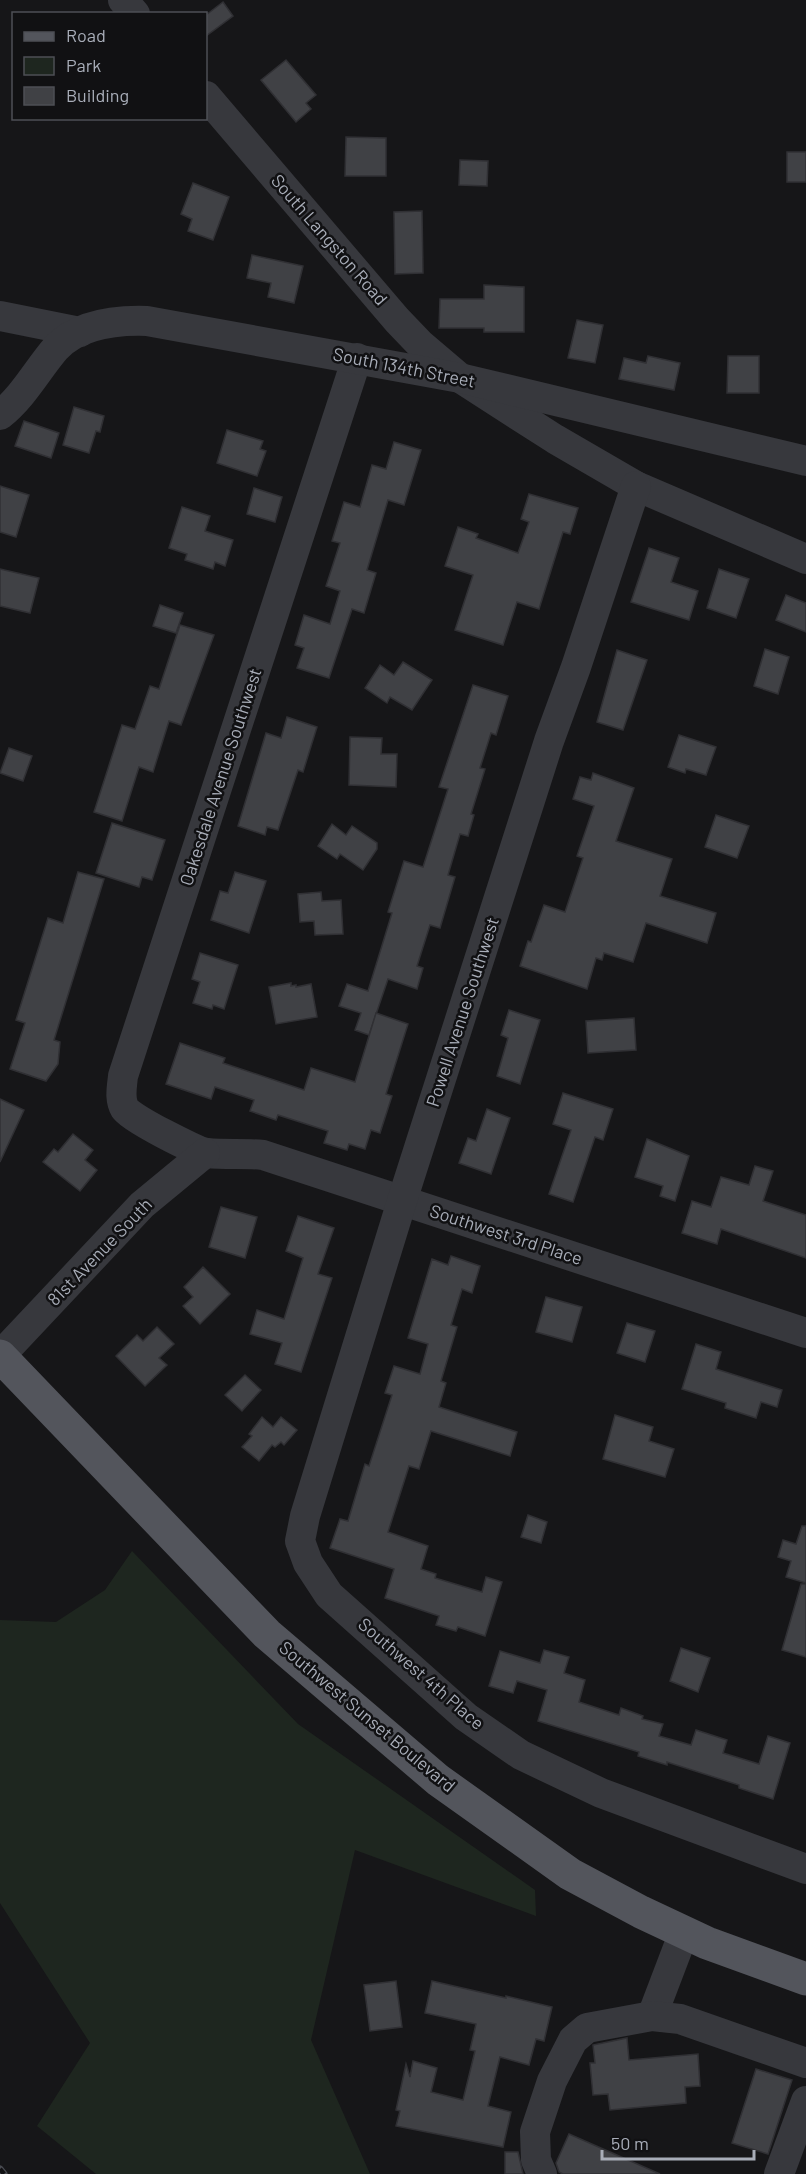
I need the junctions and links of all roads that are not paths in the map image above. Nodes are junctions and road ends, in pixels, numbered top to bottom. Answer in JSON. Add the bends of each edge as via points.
{"nodes":[{"id":1,"x":123,"y":0,"type":"edge"},
{"id":2,"x":133,"y":12,"type":"edge"},
{"id":3,"x":207,"y":97,"type":"edge"},
{"id":4,"x":0,"y":316,"type":"edge"},
{"id":5,"x":80,"y":332,"type":"junction"},
{"id":6,"x":357,"y":358,"type":"junction"},
{"id":7,"x":460,"y":378,"type":"junction"},
{"id":8,"x":0,"y":415,"type":"edge"},
{"id":9,"x":806,"y":460,"type":"edge"},
{"id":10,"x":636,"y":486,"type":"junction"},
{"id":11,"x":806,"y":559,"type":"edge"},
{"id":12,"x":204,"y":1153,"type":"junction"},
{"id":13,"x":402,"y":1201,"type":"junction"},
{"id":14,"x":806,"y":1333,"type":"edge"},
{"id":15,"x":0,"y":1356,"type":"edge"},
{"id":16,"x":300,"y":1541,"type":"joint"},
{"id":17,"x":803,"y":1859,"type":"edge"},
{"id":18,"x":684,"y":1932,"type":"junction"},
{"id":19,"x":806,"y":1979,"type":"edge"},
{"id":20,"x":652,"y":2016,"type":"junction"},
{"id":21,"x":806,"y":2063,"type":"edge"},
{"id":22,"x":806,"y":2101,"type":"edge"},
{"id":23,"x":542,"y":2174,"type":"edge"},
{"id":24,"x":779,"y":2174,"type":"edge"}],
"edges":[{"from":1,"to":2,"type":"street"},
{"from":3,"to":7,"type":"street","name":"South Langston Road","via":[[398,320]]},
{"from":4,"to":5,"type":"street","name":"South 134th Street"},
{"from":5,"to":6,"type":"street","name":"South 134th Street","via":[[123,320],[147,321]]},
{"from":5,"to":8,"type":"street","via":[[58,346]]},
{"from":6,"to":7,"type":"street","name":"South 134th Street"},
{"from":6,"to":12,"type":"street","name":"Oakesdale Avenue Southwest","via":[[123,1076],[121,1097],[125,1110]]},
{"from":7,"to":9,"type":"street","name":"South 134th Street"},
{"from":7,"to":10,"type":"street"},
{"from":10,"to":11,"type":"street"},
{"from":10,"to":13,"type":"street","name":"Powell Avenue Southwest","via":[[549,741]]},
{"from":12,"to":13,"type":"street","name":"Southwest 3rd Place","via":[[263,1155]]},
{"from":12,"to":15,"type":"street","name":"81st Avenue South","via":[[142,1205]]},
{"from":13,"to":14,"type":"street","name":"Southwest 3rd Place"},
{"from":13,"to":16,"type":"street","name":"Powell Avenue Southwest"},
{"from":15,"to":18,"type":"main road","name":"Southwest Sunset Boulevard","via":[[267,1634],[438,1780],[570,1874]]},
{"from":16,"to":17,"type":"street","name":"Southwest 4th Place","via":[[308,1563],[329,1595],[466,1717],[521,1755],[601,1793]]},
{"from":18,"to":19,"type":"main road","name":"Southwest Sunset Boulevard"},
{"from":18,"to":20,"type":"street"},
{"from":20,"to":21,"type":"street","via":[[680,2019]]},
{"from":20,"to":23,"type":"street","via":[[587,2028],[573,2040],[552,2081],[535,2132],[536,2160]]},
{"from":22,"to":24,"type":"street"}]}
